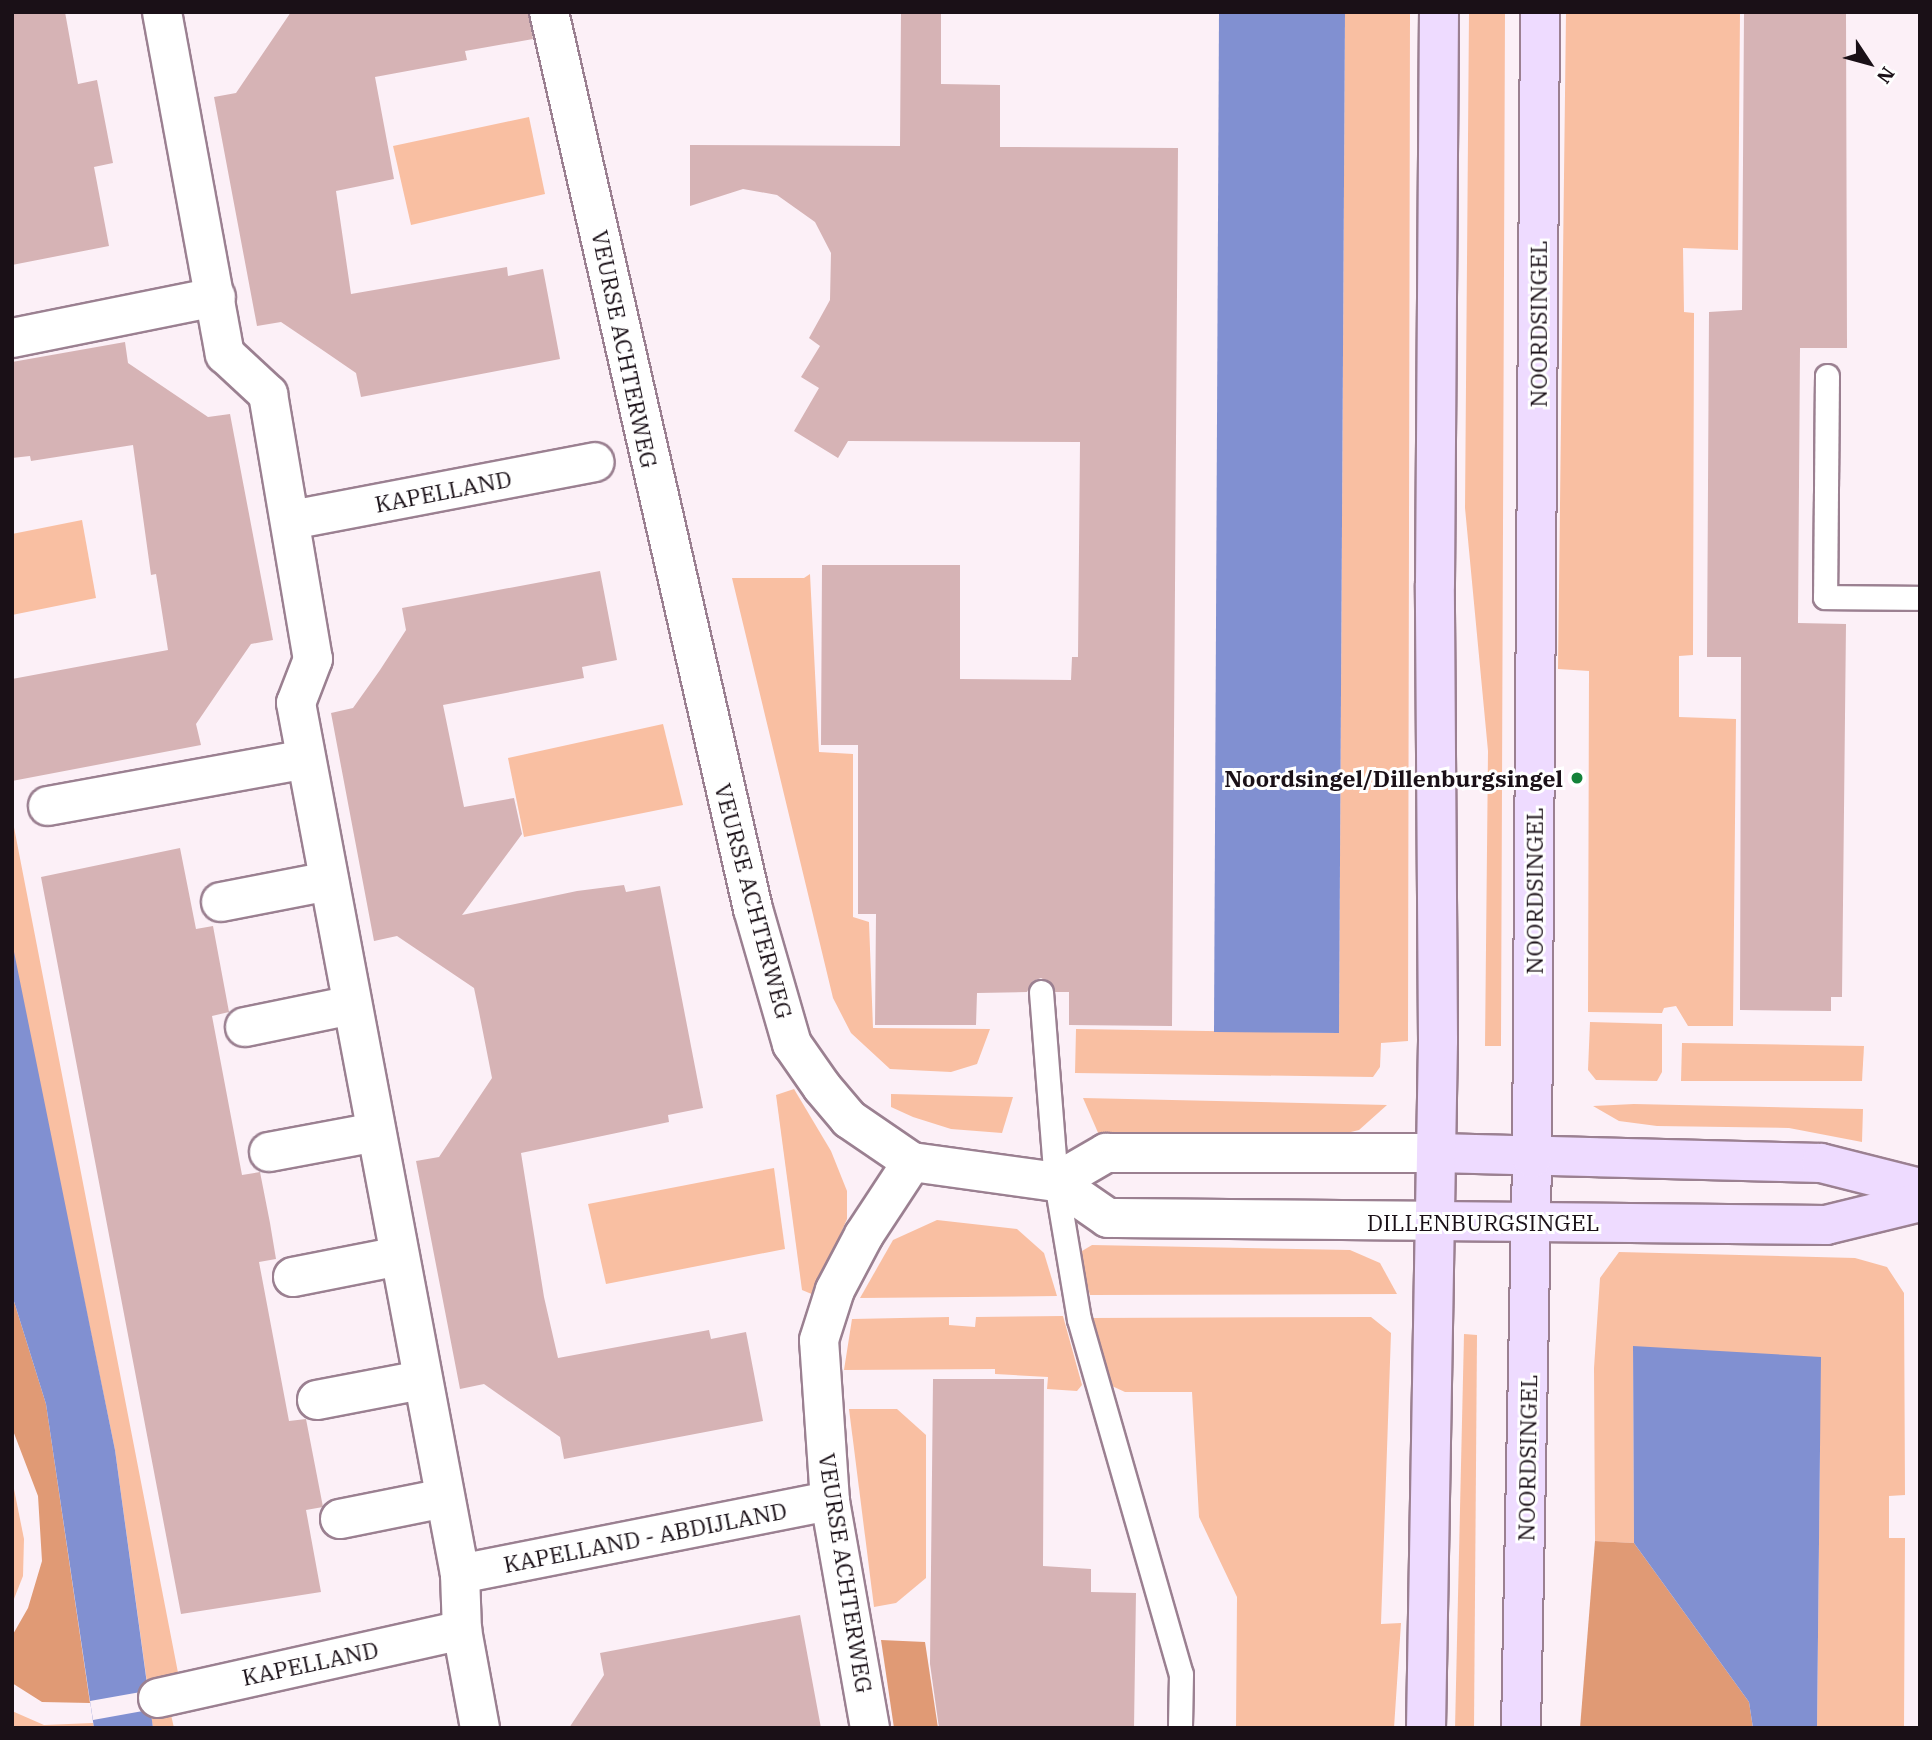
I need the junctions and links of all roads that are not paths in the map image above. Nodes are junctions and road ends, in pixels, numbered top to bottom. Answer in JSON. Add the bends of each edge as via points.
{"nodes":[{"id":1,"x":162,"y":12,"type":"edge"},
{"id":2,"x":549,"y":12,"type":"edge"},
{"id":3,"x":1439,"y":12,"type":"edge"},
{"id":4,"x":1540,"y":12,"type":"edge"},
{"id":5,"x":216,"y":297,"type":"junction"},
{"id":6,"x":12,"y":338,"type":"edge"},
{"id":7,"x":1827,"y":376,"type":"dead end"},
{"id":8,"x":595,"y":462,"type":"dead end"},
{"id":9,"x":291,"y":520,"type":"junction"},
{"id":10,"x":1920,"y":598,"type":"edge"},
{"id":11,"x":306,"y":759,"type":"junction"},
{"id":12,"x":48,"y":806,"type":"dead end"},
{"id":13,"x":329,"y":881,"type":"junction"},
{"id":14,"x":221,"y":902,"type":"dead end"},
{"id":15,"x":1041,"y":992,"type":"dead end"},
{"id":16,"x":352,"y":1005,"type":"junction"},
{"id":17,"x":245,"y":1027,"type":"dead end"},
{"id":18,"x":376,"y":1132,"type":"junction"},
{"id":19,"x":269,"y":1152,"type":"dead end"},
{"id":20,"x":1437,"y":1153,"type":"junction"},
{"id":21,"x":1532,"y":1158,"type":"junction"},
{"id":22,"x":912,"y":1163,"type":"junction"},
{"id":23,"x":1056,"y":1182,"type":"junction"},
{"id":24,"x":1920,"y":1188,"type":"edge"},
{"id":25,"x":1920,"y":1202,"type":"edge"},
{"id":26,"x":1435,"y":1221,"type":"junction"},
{"id":27,"x":1531,"y":1221,"type":"junction"},
{"id":28,"x":399,"y":1256,"type":"junction"},
{"id":29,"x":293,"y":1277,"type":"dead end"},
{"id":30,"x":422,"y":1380,"type":"junction"},
{"id":31,"x":317,"y":1400,"type":"dead end"},
{"id":32,"x":444,"y":1497,"type":"junction"},
{"id":33,"x":830,"y":1500,"type":"junction"},
{"id":34,"x":340,"y":1519,"type":"dead end"},
{"id":35,"x":460,"y":1574,"type":"junction"},
{"id":36,"x":462,"y":1630,"type":"junction"},
{"id":37,"x":158,"y":1698,"type":"dead end"},
{"id":38,"x":480,"y":1728,"type":"edge"},
{"id":39,"x":870,"y":1728,"type":"edge"},
{"id":40,"x":1180,"y":1728,"type":"edge"},
{"id":41,"x":1426,"y":1728,"type":"edge"},
{"id":42,"x":1521,"y":1728,"type":"edge"}],
"edges":[{"from":1,"to":5,"type":"street"},
{"from":2,"to":22,"type":"street","name":"VEURSE ACHTERWEG","via":[[753,909],[792,1044],[849,1119]]},
{"from":3,"to":20,"type":"main road"},
{"from":4,"to":21,"type":"main road","name":"NOORDSINGEL"},
{"from":5,"to":6,"type":"street"},
{"from":5,"to":9,"type":"street","via":[[225,354],[268,394]]},
{"from":7,"to":10,"type":"lane","via":[[1825,597]]},
{"from":8,"to":9,"type":"street","name":"KAPELLAND"},
{"from":9,"to":11,"type":"street","via":[[313,659],[296,703]]},
{"from":11,"to":12,"type":"street"},
{"from":11,"to":13,"type":"street"},
{"from":13,"to":14,"type":"street"},
{"from":13,"to":16,"type":"street"},
{"from":15,"to":23,"type":"lane"},
{"from":16,"to":17,"type":"street"},
{"from":16,"to":18,"type":"street"},
{"from":18,"to":19,"type":"street"},
{"from":18,"to":28,"type":"street"},
{"from":20,"to":21,"type":"main road"},
{"from":20,"to":23,"type":"street","via":[[1106,1153]]},
{"from":20,"to":26,"type":"main road"},
{"from":21,"to":24,"type":"main road","via":[[1821,1163]]},
{"from":21,"to":27,"type":"main road","name":"NOORDSINGEL"},
{"from":22,"to":23,"type":"street","name":"DILLENBURGSINGEL"},
{"from":22,"to":33,"type":"street","name":"VEURSE ACHTERWEG","via":[[864,1235],[835,1290],[820,1340]]},
{"from":23,"to":26,"type":"street","name":"DILLENBURGSINGEL","via":[[1108,1218]]},
{"from":23,"to":40,"type":"lane","via":[[1080,1319],[1181,1674]]},
{"from":25,"to":27,"type":"main road","name":"DILLENBURGSINGEL","via":[[1826,1225]]},
{"from":26,"to":27,"type":"main road","name":"DILLENBURGSINGEL"},
{"from":26,"to":41,"type":"main road"},
{"from":27,"to":42,"type":"main road","name":"NOORDSINGEL"},
{"from":28,"to":29,"type":"street"},
{"from":28,"to":30,"type":"street"},
{"from":30,"to":31,"type":"street"},
{"from":30,"to":32,"type":"street"},
{"from":32,"to":34,"type":"street"},
{"from":32,"to":35,"type":"street"},
{"from":33,"to":35,"type":"street","name":"KAPELLAND - ABDIJLAND"},
{"from":33,"to":39,"type":"street","name":"VEURSE ACHTERWEG"},
{"from":35,"to":36,"type":"street"},
{"from":36,"to":37,"type":"street","name":"KAPELLAND"},
{"from":36,"to":38,"type":"street"}]}
